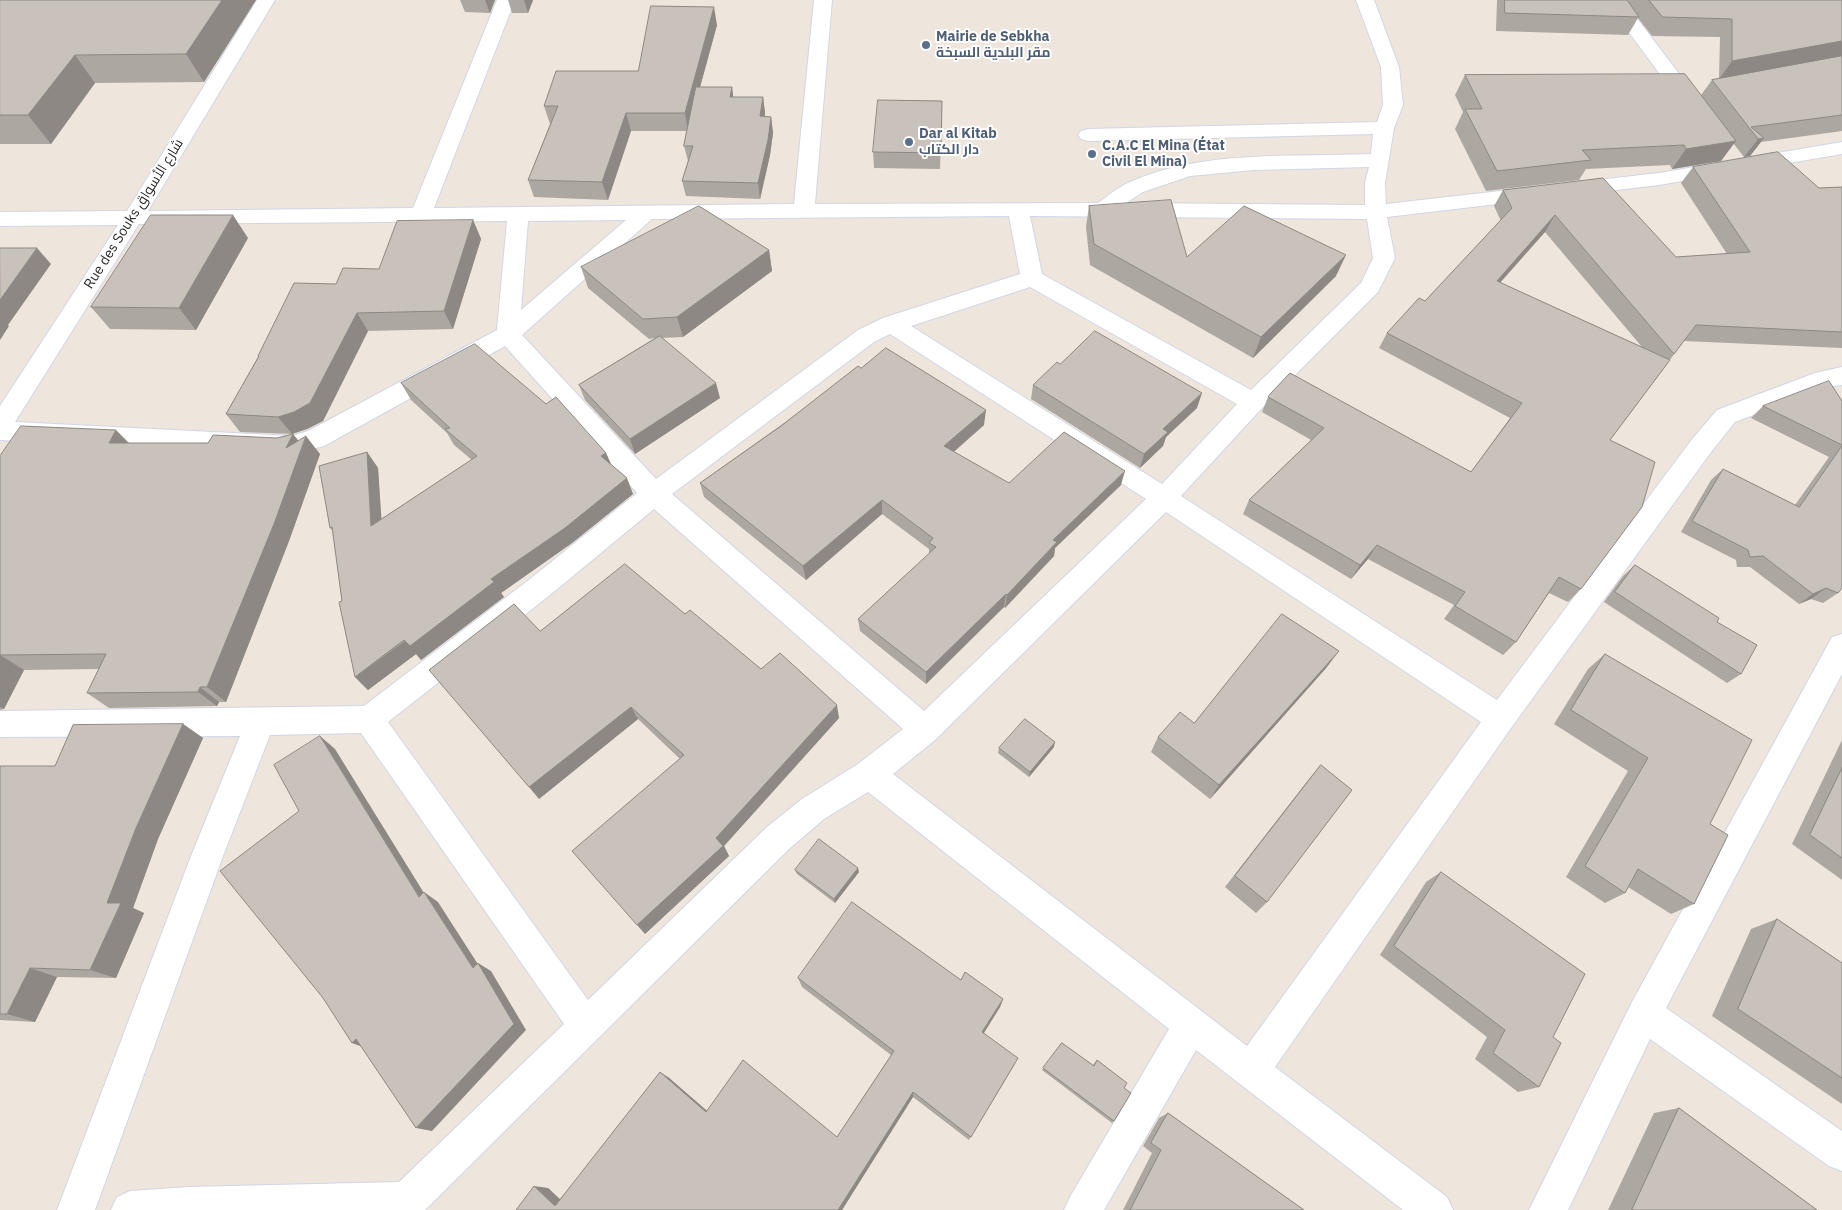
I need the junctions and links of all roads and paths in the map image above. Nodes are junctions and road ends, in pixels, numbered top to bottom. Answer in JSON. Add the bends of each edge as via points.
{"nodes":[{"id":1,"x":266,"y":0,"type":"edge"},
{"id":2,"x":506,"y":0,"type":"edge"},
{"id":3,"x":823,"y":0,"type":"edge"},
{"id":4,"x":1365,"y":0,"type":"edge"},
{"id":5,"x":1614,"y":0,"type":"edge"},
{"id":6,"x":1703,"y":90,"type":"dead end"},
{"id":7,"x":1684,"y":93,"type":"junction"},
{"id":8,"x":1702,"y":118,"type":"edge"},
{"id":9,"x":1384,"y":128,"type":"junction"},
{"id":10,"x":1088,"y":135,"type":"dead end"},
{"id":11,"x":1842,"y":148,"type":"edge"},
{"id":12,"x":1380,"y":160,"type":"junction"},
{"id":13,"x":1018,"y":209,"type":"junction"},
{"id":14,"x":1103,"y":209,"type":"junction"},
{"id":15,"x":804,"y":211,"type":"junction"},
{"id":16,"x":1376,"y":212,"type":"junction"},
{"id":17,"x":646,"y":213,"type":"junction"},
{"id":18,"x":518,"y":214,"type":"junction"},
{"id":19,"x":421,"y":215,"type":"junction"},
{"id":20,"x":133,"y":218,"type":"junction"},
{"id":21,"x":0,"y":219,"type":"edge"},
{"id":22,"x":1032,"y":278,"type":"junction"},
{"id":23,"x":891,"y":324,"type":"junction"},
{"id":24,"x":508,"y":334,"type":"junction"},
{"id":25,"x":1834,"y":386,"type":"edge"},
{"id":26,"x":1253,"y":402,"type":"junction"},
{"id":27,"x":0,"y":426,"type":"edge"},
{"id":28,"x":0,"y":431,"type":"edge"},
{"id":29,"x":654,"y":494,"type":"junction"},
{"id":30,"x":1164,"y":498,"type":"junction"},
{"id":31,"x":1842,"y":646,"type":"edge"},
{"id":32,"x":369,"y":719,"type":"junction"},
{"id":33,"x":1501,"y":719,"type":"junction"},
{"id":34,"x":260,"y":722,"type":"junction"},
{"id":35,"x":0,"y":724,"type":"edge"},
{"id":36,"x":925,"y":730,"type":"junction"},
{"id":37,"x":869,"y":774,"type":"junction"},
{"id":38,"x":1644,"y":1014,"type":"junction"},
{"id":39,"x":1191,"y":1025,"type":"junction"},
{"id":40,"x":586,"y":1026,"type":"junction"},
{"id":41,"x":1252,"y":1070,"type":"junction"},
{"id":42,"x":1842,"y":1153,"type":"edge"},
{"id":43,"x":406,"y":1205,"type":"edge"},
{"id":44,"x":76,"y":1210,"type":"edge"},
{"id":45,"x":130,"y":1210,"type":"edge"},
{"id":46,"x":1083,"y":1210,"type":"edge"},
{"id":47,"x":1434,"y":1210,"type":"edge"},
{"id":48,"x":1548,"y":1210,"type":"edge"}],
"edges":[{"from":1,"to":20,"type":"street","name":"Rue des Souks شارع الأسواق"},
{"from":2,"to":19,"type":"street"},
{"from":3,"to":15,"type":"street"},
{"from":4,"to":9,"type":"street","via":[[1390,67],[1393,105]]},
{"from":5,"to":7,"type":"street"},
{"from":6,"to":7,"type":"street"},
{"from":7,"to":8,"type":"street"},
{"from":9,"to":10,"type":"street"},
{"from":9,"to":12,"type":"street"},
{"from":11,"to":16,"type":"street","via":[[1732,158],[1659,179]]},
{"from":12,"to":14,"type":"street","via":[[1254,164],[1188,170],[1136,187]]},
{"from":12,"to":16,"type":"street","via":[[1375,183]]},
{"from":13,"to":14,"type":"street"},
{"from":13,"to":15,"type":"street"},
{"from":13,"to":22,"type":"street"},
{"from":14,"to":16,"type":"street"},
{"from":15,"to":17,"type":"street"},
{"from":16,"to":26,"type":"street","via":[[1384,258],[1370,287]]},
{"from":17,"to":18,"type":"street"},
{"from":17,"to":24,"type":"street"},
{"from":18,"to":19,"type":"street"},
{"from":18,"to":24,"type":"street"},
{"from":19,"to":20,"type":"street"},
{"from":20,"to":21,"type":"street"},
{"from":20,"to":27,"type":"street","name":"Rue des Souks شارع الأسواق"},
{"from":22,"to":23,"type":"street"},
{"from":22,"to":26,"type":"street"},
{"from":23,"to":29,"type":"street","via":[[866,336]]},
{"from":23,"to":30,"type":"street"},
{"from":24,"to":28,"type":"street","via":[[322,435],[292,445]]},
{"from":24,"to":29,"type":"street"},
{"from":25,"to":33,"type":"street","via":[[1726,416]]},
{"from":26,"to":30,"type":"street"},
{"from":29,"to":32,"type":"street"},
{"from":29,"to":36,"type":"street"},
{"from":30,"to":33,"type":"street"},
{"from":30,"to":36,"type":"street"},
{"from":31,"to":38,"type":"street"},
{"from":32,"to":34,"type":"street"},
{"from":32,"to":40,"type":"street"},
{"from":33,"to":41,"type":"street"},
{"from":34,"to":35,"type":"street"},
{"from":34,"to":44,"type":"street"},
{"from":36,"to":37,"type":"street"},
{"from":37,"to":39,"type":"street"},
{"from":37,"to":40,"type":"street","via":[[813,809],[778,838]]},
{"from":38,"to":42,"type":"street"},
{"from":38,"to":48,"type":"street"},
{"from":39,"to":41,"type":"street"},
{"from":39,"to":46,"type":"street"},
{"from":40,"to":43,"type":"street"},
{"from":41,"to":47,"type":"street"},
{"from":43,"to":45,"type":"street","via":[[189,1206]]}]}
